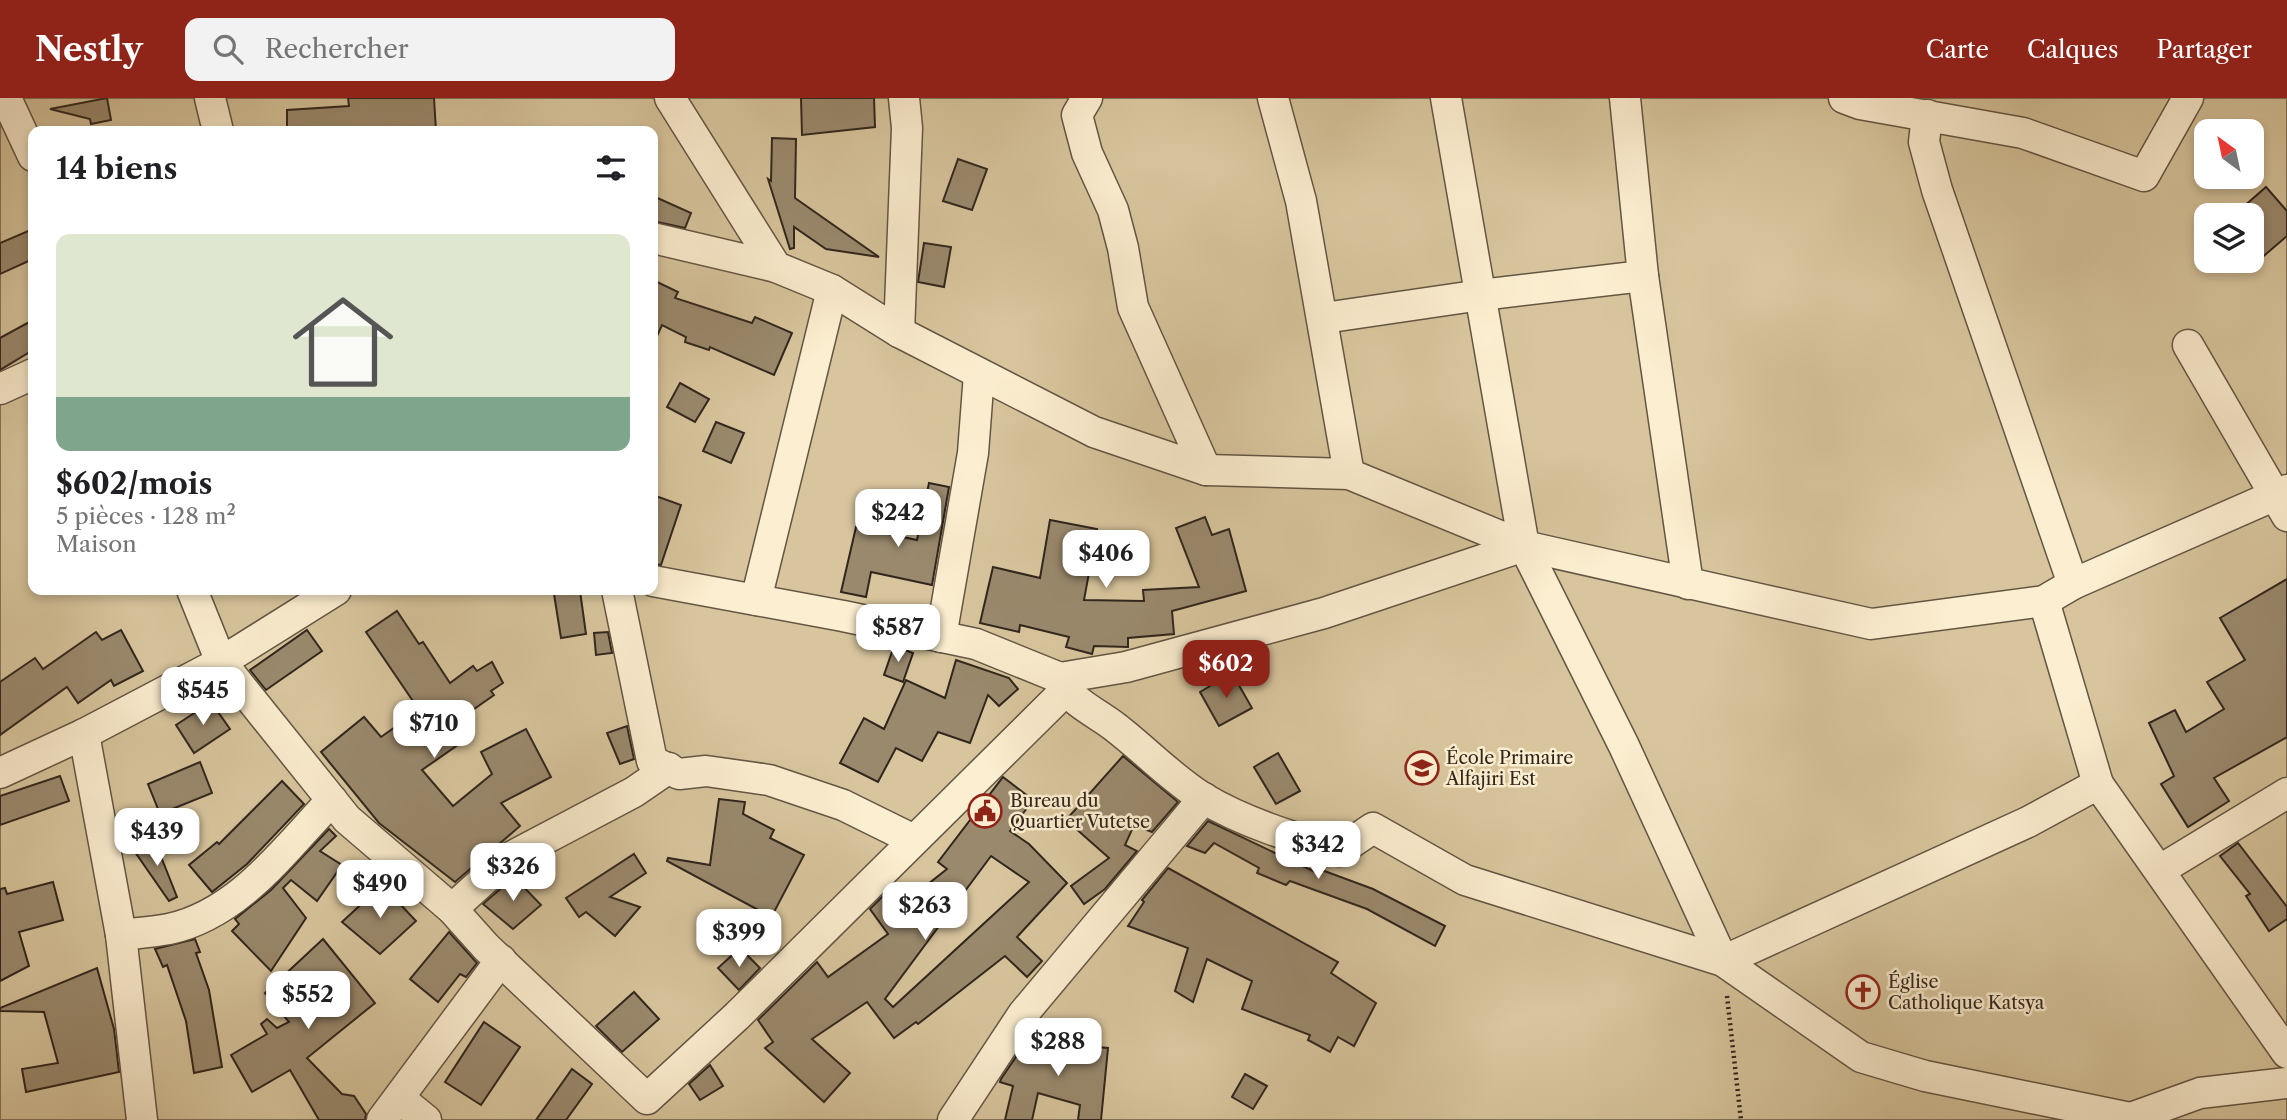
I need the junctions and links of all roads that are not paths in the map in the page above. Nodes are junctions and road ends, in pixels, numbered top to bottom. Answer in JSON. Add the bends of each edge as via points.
{"nodes":[{"id":1,"x":6,"y":98,"type":"edge"},
{"id":2,"x":210,"y":98,"type":"edge"},
{"id":3,"x":670,"y":98,"type":"edge"},
{"id":4,"x":904,"y":98,"type":"edge"},
{"id":5,"x":1087,"y":98,"type":"edge"},
{"id":6,"x":1273,"y":98,"type":"edge"},
{"id":7,"x":1446,"y":98,"type":"edge"},
{"id":8,"x":1625,"y":98,"type":"edge"},
{"id":9,"x":1844,"y":98,"type":"edge"},
{"id":10,"x":2188,"y":98,"type":"edge"},
{"id":11,"x":1927,"y":116,"type":"junction"},
{"id":12,"x":217,"y":126,"type":"edge"},
{"id":13,"x":28,"y":145,"type":"edge"},
{"id":14,"x":658,"y":239,"type":"edge"},
{"id":15,"x":776,"y":267,"type":"junction"},
{"id":16,"x":1643,"y":276,"type":"junction"},
{"id":17,"x":832,"y":290,"type":"junction"},
{"id":18,"x":1481,"y":295,"type":"junction"},
{"id":19,"x":1324,"y":318,"type":"junction"},
{"id":20,"x":899,"y":332,"type":"junction"},
{"id":21,"x":2188,"y":345,"type":"dead end"},
{"id":22,"x":979,"y":374,"type":"junction"},
{"id":23,"x":28,"y":376,"type":"edge"},
{"id":24,"x":0,"y":389,"type":"edge"},
{"id":25,"x":1206,"y":470,"type":"junction"},
{"id":26,"x":1349,"y":474,"type":"junction"},
{"id":27,"x":2284,"y":500,"type":"edge"},
{"id":28,"x":1524,"y":546,"type":"junction"},
{"id":29,"x":658,"y":582,"type":"edge"},
{"id":30,"x":1688,"y":584,"type":"junction"},
{"id":31,"x":2073,"y":584,"type":"junction"},
{"id":32,"x":194,"y":595,"type":"edge"},
{"id":33,"x":328,"y":595,"type":"edge"},
{"id":34,"x":618,"y":595,"type":"edge"},
{"id":35,"x":756,"y":600,"type":"junction"},
{"id":36,"x":2044,"y":601,"type":"junction"},
{"id":37,"x":941,"y":637,"type":"junction"},
{"id":38,"x":221,"y":662,"type":"junction"},
{"id":39,"x":1062,"y":684,"type":"junction"},
{"id":40,"x":84,"y":734,"type":"junction"},
{"id":41,"x":669,"y":768,"type":"junction"},
{"id":42,"x":0,"y":773,"type":"edge"},
{"id":43,"x":2098,"y":784,"type":"junction"},
{"id":44,"x":2287,"y":793,"type":"edge"},
{"id":45,"x":1203,"y":798,"type":"junction"},
{"id":46,"x":332,"y":800,"type":"junction"},
{"id":47,"x":914,"y":840,"type":"junction"},
{"id":48,"x":2160,"y":870,"type":"junction"},
{"id":49,"x":452,"y":909,"type":"junction"},
{"id":50,"x":121,"y":935,"type":"junction"},
{"id":51,"x":501,"y":960,"type":"junction"},
{"id":52,"x":1723,"y":961,"type":"junction"},
{"id":53,"x":2287,"y":1052,"type":"edge"},
{"id":54,"x":2287,"y":1083,"type":"edge"},
{"id":55,"x":391,"y":1109,"type":"edge"},
{"id":56,"x":2127,"y":1119,"type":"edge"},
{"id":57,"x":142,"y":1120,"type":"edge"},
{"id":58,"x":426,"y":1120,"type":"edge"},
{"id":59,"x":953,"y":1120,"type":"edge"}],
"edges":[{"from":1,"to":13,"type":"street"},
{"from":2,"to":12,"type":"street"},
{"from":3,"to":15,"type":"street"},
{"from":4,"to":20,"type":"street","via":[[907,128]]},
{"from":5,"to":25,"type":"street","via":[[1077,115],[1087,153],[1113,210],[1133,307]]},
{"from":6,"to":19,"type":"street","via":[[1301,201]]},
{"from":7,"to":18,"type":"street"},
{"from":8,"to":16,"type":"street"},
{"from":9,"to":11,"type":"street"},
{"from":10,"to":11,"type":"street","via":[[2144,176],[2023,133]]},
{"from":11,"to":31,"type":"street","via":[[1924,142],[1937,190]]},
{"from":14,"to":15,"type":"street"},
{"from":15,"to":17,"type":"street"},
{"from":16,"to":18,"type":"street"},
{"from":16,"to":30,"type":"street"},
{"from":17,"to":20,"type":"street"},
{"from":17,"to":35,"type":"street"},
{"from":18,"to":19,"type":"street"},
{"from":18,"to":28,"type":"street"},
{"from":19,"to":26,"type":"street"},
{"from":20,"to":22,"type":"street"},
{"from":21,"to":27,"type":"street"},
{"from":22,"to":25,"type":"street","via":[[1094,432]]},
{"from":22,"to":37,"type":"street","via":[[973,453]]},
{"from":23,"to":24,"type":"street"},
{"from":25,"to":26,"type":"street"},
{"from":26,"to":28,"type":"street"},
{"from":27,"to":31,"type":"street"},
{"from":28,"to":30,"type":"street"},
{"from":28,"to":39,"type":"street","via":[[1310,617]]},
{"from":28,"to":52,"type":"street","via":[[1624,746]]},
{"from":29,"to":35,"type":"street"},
{"from":30,"to":36,"type":"street","via":[[1871,624]]},
{"from":31,"to":36,"type":"street"},
{"from":32,"to":38,"type":"street"},
{"from":33,"to":38,"type":"street"},
{"from":34,"to":41,"type":"street","via":[[652,761]]},
{"from":35,"to":37,"type":"street"},
{"from":36,"to":43,"type":"street"},
{"from":37,"to":39,"type":"street","via":[[976,644]]},
{"from":38,"to":40,"type":"street"},
{"from":38,"to":46,"type":"street"},
{"from":39,"to":45,"type":"street"},
{"from":39,"to":47,"type":"street"},
{"from":40,"to":42,"type":"street"},
{"from":40,"to":50,"type":"street"},
{"from":41,"to":47,"type":"street","via":[[680,774],[706,771],[769,780],[843,805]]},
{"from":41,"to":49,"type":"street","via":[[634,792],[507,859]]},
{"from":43,"to":48,"type":"street"},
{"from":43,"to":52,"type":"street","via":[[2028,822]]},
{"from":44,"to":48,"type":"street"},
{"from":45,"to":52,"type":"street","via":[[1267,829],[1339,851],[1374,828],[1465,880]]},
{"from":45,"to":59,"type":"street","via":[[1023,1014]]},
{"from":46,"to":49,"type":"street","via":[[347,819]]},
{"from":46,"to":50,"type":"street","via":[[242,894],[171,929]]},
{"from":47,"to":51,"type":"street","via":[[647,1099]]},
{"from":48,"to":53,"type":"street"},
{"from":49,"to":51,"type":"street"},
{"from":50,"to":57,"type":"street"},
{"from":51,"to":55,"type":"street"},
{"from":52,"to":56,"type":"street","via":[[1861,1057],[1925,1076]]},
{"from":54,"to":56,"type":"street","via":[[2200,1093]]},
{"from":55,"to":58,"type":"street"}]}
